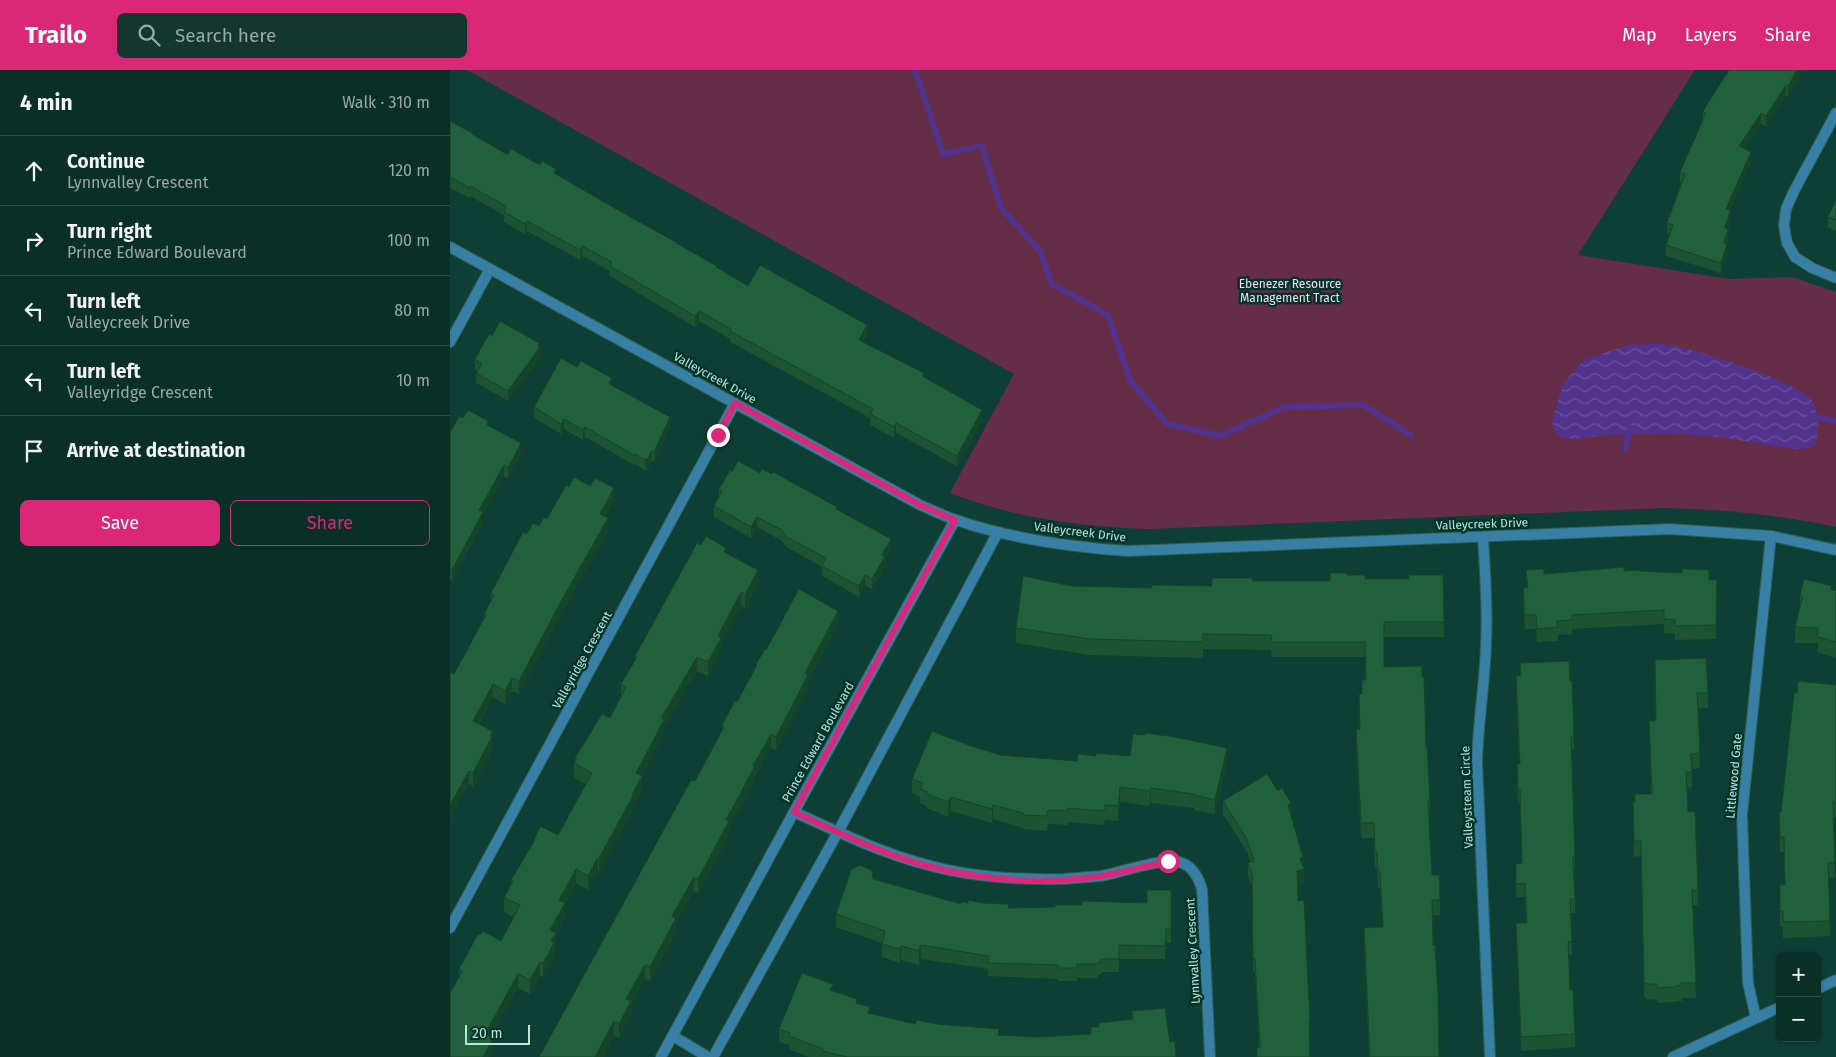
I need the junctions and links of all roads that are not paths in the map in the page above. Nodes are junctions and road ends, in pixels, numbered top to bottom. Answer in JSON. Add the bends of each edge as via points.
{"nodes":[{"id":1,"x":1836,"y":113,"type":"edge"},
{"id":2,"x":450,"y":247,"type":"edge"},
{"id":3,"x":490,"y":269,"type":"junction"},
{"id":4,"x":1836,"y":278,"type":"edge"},
{"id":5,"x":450,"y":342,"type":"edge"},
{"id":6,"x":735,"y":403,"type":"junction"},
{"id":7,"x":955,"y":520,"type":"junction"},
{"id":8,"x":998,"y":532,"type":"junction"},
{"id":9,"x":1772,"y":536,"type":"junction"},
{"id":10,"x":1483,"y":537,"type":"junction"},
{"id":11,"x":1836,"y":550,"type":"edge"},
{"id":12,"x":794,"y":812,"type":"junction"},
{"id":13,"x":838,"y":832,"type":"junction"},
{"id":14,"x":450,"y":928,"type":"edge"},
{"id":15,"x":1836,"y":980,"type":"edge"},
{"id":16,"x":1821,"y":987,"type":"edge"},
{"id":17,"x":1776,"y":1009,"type":"edge"},
{"id":18,"x":1756,"y":1018,"type":"junction"},
{"id":19,"x":673,"y":1036,"type":"junction"},
{"id":20,"x":661,"y":1057,"type":"edge"},
{"id":21,"x":708,"y":1057,"type":"edge"},
{"id":22,"x":713,"y":1057,"type":"edge"},
{"id":23,"x":1210,"y":1057,"type":"edge"},
{"id":24,"x":1490,"y":1057,"type":"edge"},
{"id":25,"x":1673,"y":1057,"type":"edge"}],
"edges":[{"from":1,"to":4,"type":"street","via":[[1794,191],[1786,209],[1784,226],[1787,243],[1795,257]]},
{"from":2,"to":3,"type":"street","name":"Valleycreek Drive"},
{"from":3,"to":5,"type":"street"},
{"from":3,"to":6,"type":"street","name":"Valleycreek Drive"},
{"from":6,"to":7,"type":"street","name":"Valleycreek Drive","via":[[920,505]]},
{"from":6,"to":14,"type":"street","name":"Valleyridge Crescent"},
{"from":7,"to":8,"type":"street","name":"Valleycreek Drive"},
{"from":7,"to":12,"type":"street","name":"Prince Edward Boulevard"},
{"from":8,"to":10,"type":"street","name":"Valleycreek Drive","via":[[1061,544],[1128,551]]},
{"from":8,"to":13,"type":"street"},
{"from":9,"to":10,"type":"street","name":"Valleycreek Drive","via":[[1670,529]]},
{"from":9,"to":11,"type":"street","name":"Valleycreek Drive"},
{"from":9,"to":18,"type":"street","name":"Littlewood Gate","via":[[1742,815],[1748,982]]},
{"from":10,"to":24,"type":"street","name":"Valleystream Circle","via":[[1486,646],[1477,762]]},
{"from":12,"to":13,"type":"street","name":"Lynnvalley Crescent"},
{"from":12,"to":19,"type":"street","name":"Prince Edward Boulevard"},
{"from":13,"to":22,"type":"street"},
{"from":13,"to":23,"type":"street","name":"Lynnvalley Crescent","via":[[923,864],[997,878],[1066,879],[1101,876],[1168,861],[1182,863],[1199,880],[1204,899]]},
{"from":15,"to":16,"type":"street"},
{"from":17,"to":18,"type":"street"},
{"from":18,"to":25,"type":"street"},
{"from":19,"to":20,"type":"street","name":"Prince Edward Boulevard"},
{"from":19,"to":21,"type":"street"}]}
